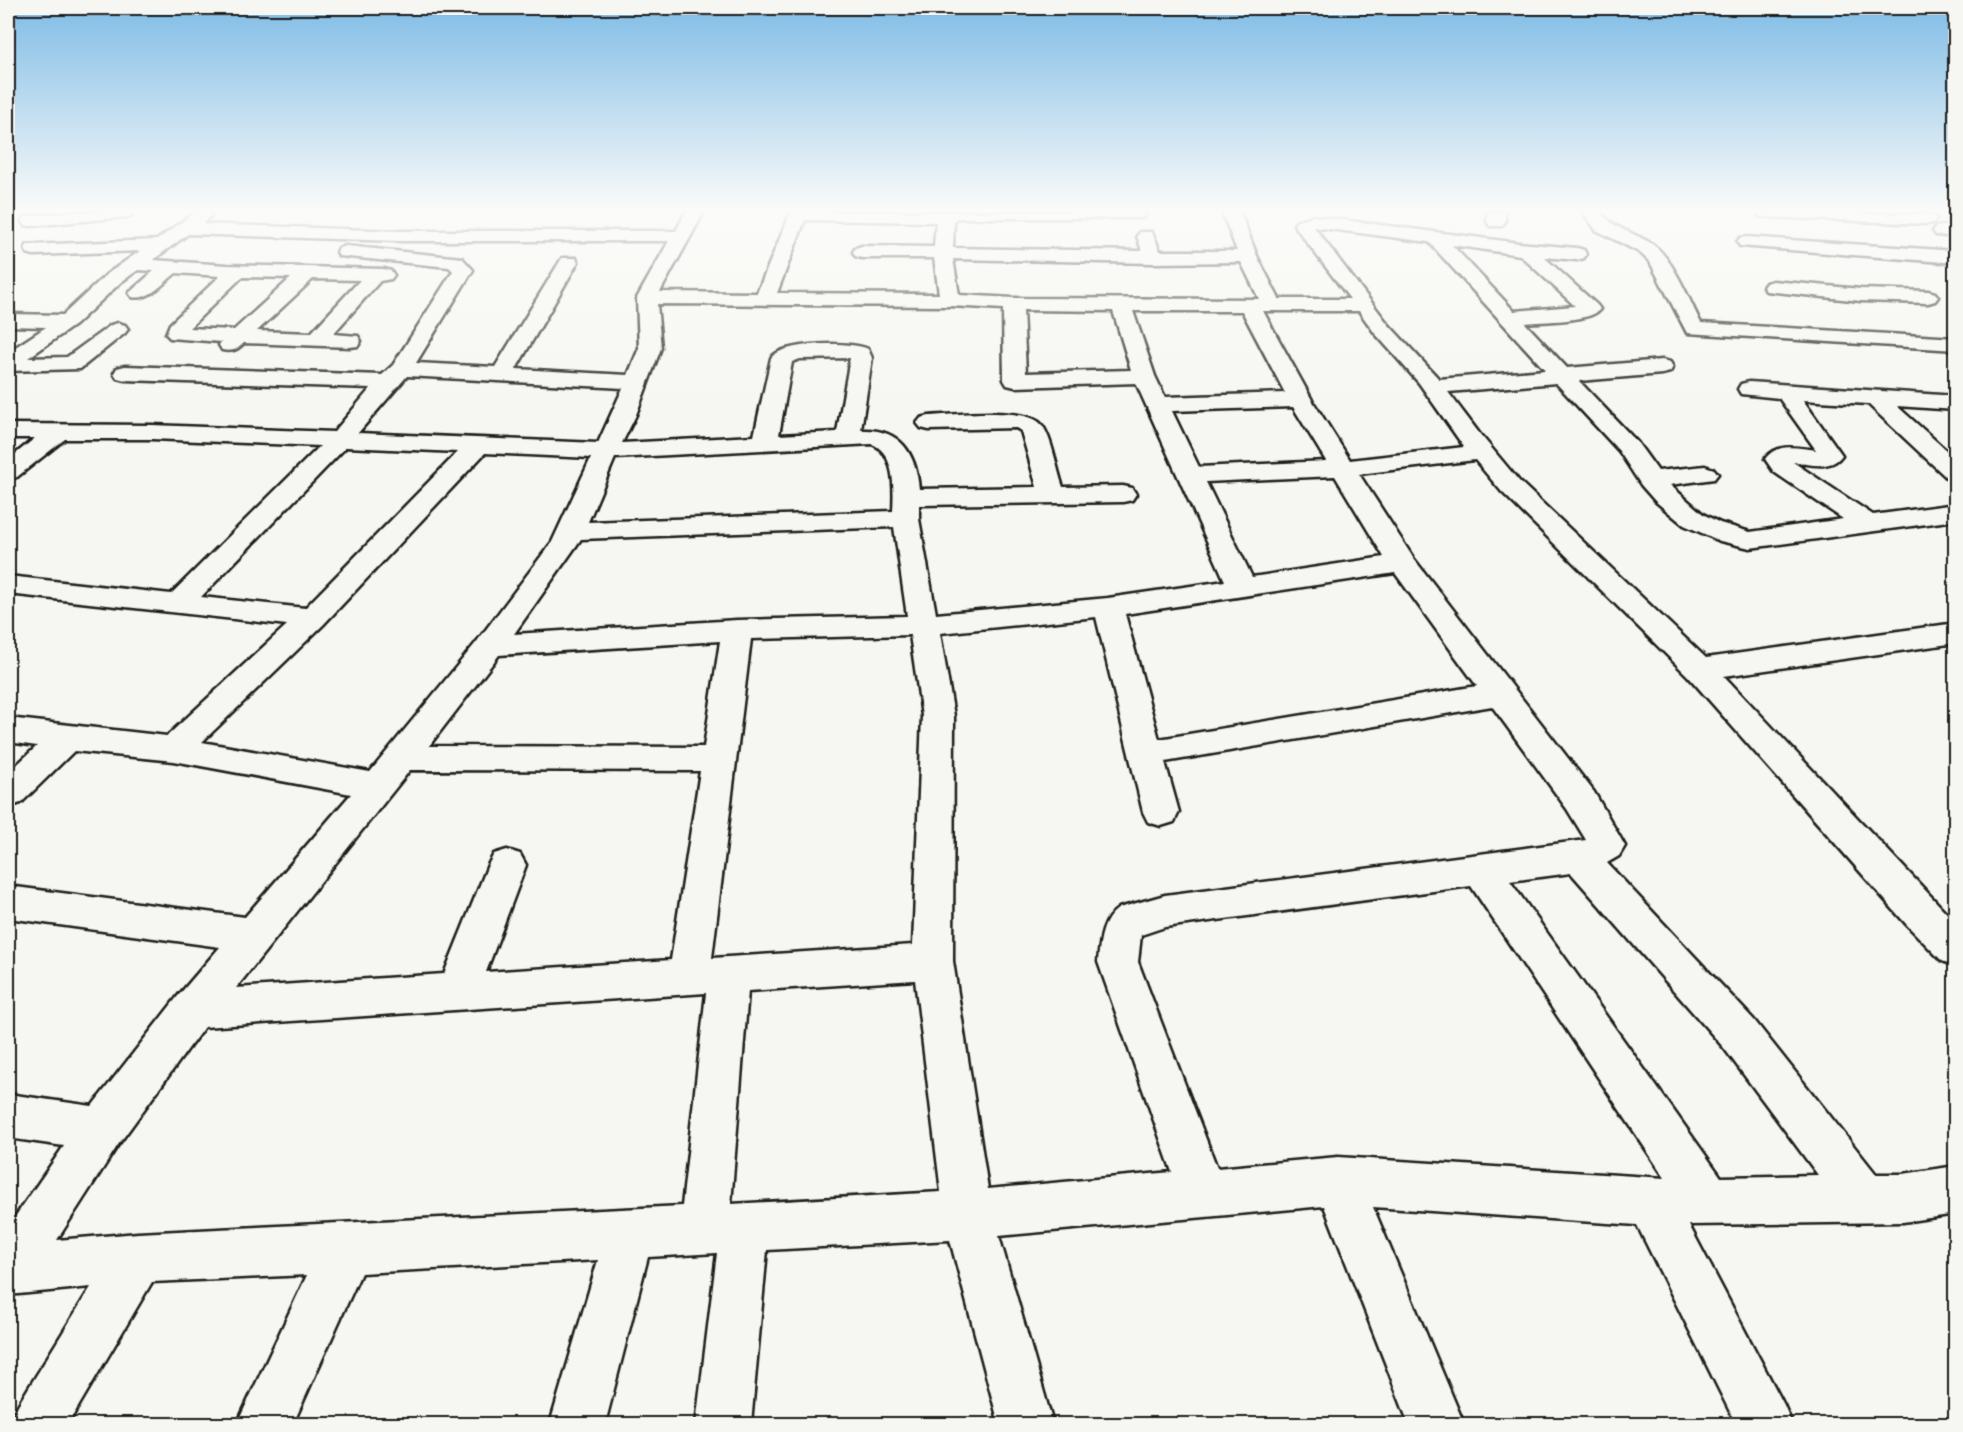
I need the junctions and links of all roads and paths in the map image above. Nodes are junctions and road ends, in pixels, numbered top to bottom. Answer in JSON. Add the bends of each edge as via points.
{"nodes":[{"id":1,"x":113,"y":279,"type":"edge"},
{"id":2,"x":156,"y":279,"type":"edge"},
{"id":3,"x":230,"y":279,"type":"edge"},
{"id":4,"x":302,"y":279,"type":"edge"},
{"id":5,"x":372,"y":279,"type":"edge"},
{"id":6,"x":458,"y":279,"type":"edge"},
{"id":7,"x":559,"y":279,"type":"edge"},
{"id":8,"x":658,"y":279,"type":"edge"},
{"id":9,"x":773,"y":279,"type":"edge"},
{"id":10,"x":947,"y":279,"type":"edge"},
{"id":11,"x":1254,"y":279,"type":"edge"},
{"id":12,"x":1345,"y":279,"type":"edge"},
{"id":13,"x":1472,"y":279,"type":"edge"},
{"id":14,"x":1557,"y":279,"type":"edge"},
{"id":15,"x":1668,"y":279,"type":"edge"},
{"id":16,"x":1806,"y":279,"type":"edge"},
{"id":17,"x":1773,"y":287,"type":"dead end"},
{"id":18,"x":1814,"y":290,"type":"junction"},
{"id":19,"x":139,"y":293,"type":"dead end"},
{"id":20,"x":1861,"y":294,"type":"junction"},
{"id":21,"x":1928,"y":297,"type":"dead end"},
{"id":22,"x":647,"y":298,"type":"junction"},
{"id":23,"x":765,"y":298,"type":"junction"},
{"id":24,"x":950,"y":300,"type":"junction"},
{"id":25,"x":1013,"y":304,"type":"junction"},
{"id":26,"x":1121,"y":305,"type":"junction"},
{"id":27,"x":1261,"y":305,"type":"junction"},
{"id":28,"x":1365,"y":305,"type":"junction"},
{"id":29,"x":1508,"y":318,"type":"junction"},
{"id":30,"x":8,"y":320,"type":"edge"},
{"id":31,"x":68,"y":321,"type":"junction"},
{"id":32,"x":118,"y":328,"type":"dead end"},
{"id":33,"x":237,"y":338,"type":"junction"},
{"id":34,"x":316,"y":340,"type":"junction"},
{"id":35,"x":1907,"y":340,"type":"junction"},
{"id":36,"x":350,"y":341,"type":"dead end"},
{"id":37,"x":1956,"y":344,"type":"edge"},
{"id":38,"x":8,"y":364,"type":"edge"},
{"id":39,"x":1662,"y":367,"type":"dead end"},
{"id":40,"x":124,"y":373,"type":"dead end"},
{"id":41,"x":199,"y":374,"type":"junction"},
{"id":42,"x":502,"y":374,"type":"junction"},
{"id":43,"x":394,"y":376,"type":"junction"},
{"id":44,"x":1144,"y":376,"type":"junction"},
{"id":45,"x":1562,"y":376,"type":"junction"},
{"id":46,"x":637,"y":382,"type":"junction"},
{"id":47,"x":1433,"y":386,"type":"junction"},
{"id":48,"x":1749,"y":389,"type":"dead end"},
{"id":49,"x":1786,"y":392,"type":"junction"},
{"id":50,"x":1874,"y":398,"type":"junction"},
{"id":51,"x":1300,"y":400,"type":"junction"},
{"id":52,"x":1956,"y":403,"type":"edge"},
{"id":53,"x":1158,"y":404,"type":"junction"},
{"id":54,"x":929,"y":423,"type":"dead end"},
{"id":55,"x":8,"y":431,"type":"edge"},
{"id":56,"x":60,"y":431,"type":"junction"},
{"id":57,"x":848,"y":439,"type":"junction"},
{"id":58,"x":340,"y":440,"type":"junction"},
{"id":59,"x":765,"y":444,"type":"junction"},
{"id":60,"x":477,"y":446,"type":"junction"},
{"id":61,"x":606,"y":451,"type":"junction"},
{"id":62,"x":1482,"y":452,"type":"junction"},
{"id":63,"x":1344,"y":468,"type":"junction"},
{"id":64,"x":1954,"y":469,"type":"edge"},
{"id":65,"x":8,"y":472,"type":"edge"},
{"id":66,"x":1705,"y":474,"type":"dead end"},
{"id":67,"x":1189,"y":475,"type":"junction"},
{"id":68,"x":1650,"y":480,"type":"junction"},
{"id":69,"x":1123,"y":494,"type":"dead end"},
{"id":70,"x":1052,"y":495,"type":"junction"},
{"id":71,"x":906,"y":508,"type":"junction"},
{"id":72,"x":1956,"y":512,"type":"edge"},
{"id":73,"x":1867,"y":523,"type":"junction"},
{"id":74,"x":570,"y":531,"type":"junction"},
{"id":75,"x":1402,"y":563,"type":"junction"},
{"id":76,"x":8,"y":585,"type":"edge"},
{"id":77,"x":1242,"y":587,"type":"junction"},
{"id":78,"x":178,"y":603,"type":"junction"},
{"id":79,"x":1108,"y":607,"type":"junction"},
{"id":80,"x":312,"y":618,"type":"junction"},
{"id":81,"x":923,"y":625,"type":"junction"},
{"id":82,"x":737,"y":630,"type":"junction"},
{"id":83,"x":1956,"y":633,"type":"edge"},
{"id":84,"x":490,"y":646,"type":"junction"},
{"id":85,"x":1699,"y":669,"type":"junction"},
{"id":86,"x":1501,"y":693,"type":"junction"},
{"id":87,"x":8,"y":730,"type":"edge"},
{"id":88,"x":66,"y":738,"type":"junction"},
{"id":89,"x":174,"y":749,"type":"junction"},
{"id":90,"x":1146,"y":753,"type":"junction"},
{"id":91,"x":719,"y":759,"type":"junction"},
{"id":92,"x":389,"y":772,"type":"junction"},
{"id":93,"x":8,"y":794,"type":"edge"},
{"id":94,"x":1161,"y":812,"type":"dead end"},
{"id":95,"x":1579,"y":857,"type":"junction"},
{"id":96,"x":507,"y":865,"type":"dead end"},
{"id":97,"x":1480,"y":869,"type":"junction"},
{"id":98,"x":8,"y":902,"type":"edge"},
{"id":99,"x":254,"y":935,"type":"junction"},
{"id":100,"x":1956,"y":950,"type":"edge"},
{"id":101,"x":933,"y":961,"type":"junction"},
{"id":102,"x":709,"y":975,"type":"junction"},
{"id":103,"x":458,"y":992,"type":"junction"},
{"id":104,"x":193,"y":1008,"type":"junction"},
{"id":105,"x":8,"y":1116,"type":"edge"},
{"id":106,"x":102,"y":1129,"type":"junction"},
{"id":107,"x":1338,"y":1181,"type":"junction"},
{"id":108,"x":1956,"y":1190,"type":"edge"},
{"id":109,"x":1203,"y":1193,"type":"junction"},
{"id":110,"x":1865,"y":1199,"type":"junction"},
{"id":111,"x":1709,"y":1201,"type":"junction"},
{"id":112,"x":1650,"y":1202,"type":"junction"},
{"id":113,"x":968,"y":1215,"type":"junction"},
{"id":114,"x":724,"y":1228,"type":"junction"},
{"id":115,"x":630,"y":1233,"type":"junction"},
{"id":116,"x":346,"y":1250,"type":"junction"},
{"id":117,"x":138,"y":1258,"type":"junction"},
{"id":118,"x":8,"y":1269,"type":"edge"},
{"id":119,"x":37,"y":1425,"type":"edge"},
{"id":120,"x":265,"y":1425,"type":"edge"},
{"id":121,"x":578,"y":1425,"type":"edge"},
{"id":122,"x":724,"y":1425,"type":"edge"},
{"id":123,"x":1026,"y":1425,"type":"edge"},
{"id":124,"x":1436,"y":1425,"type":"edge"},
{"id":125,"x":1765,"y":1425,"type":"edge"}],
"edges":[{"from":1,"to":31,"type":"street"},
{"from":2,"to":19,"type":"street"},
{"from":3,"to":33,"type":"street","via":[[175,331],[182,336]]},
{"from":4,"to":33,"type":"street"},
{"from":5,"to":34,"type":"street"},
{"from":6,"to":43,"type":"street"},
{"from":7,"to":42,"type":"street"},
{"from":8,"to":22,"type":"street"},
{"from":9,"to":23,"type":"street"},
{"from":10,"to":24,"type":"street"},
{"from":11,"to":27,"type":"street"},
{"from":12,"to":28,"type":"street"},
{"from":13,"to":29,"type":"street"},
{"from":14,"to":29,"type":"street","via":[[1590,309]]},
{"from":15,"to":35,"type":"street","via":[[1694,329]]},
{"from":16,"to":18,"type":"street"},
{"from":17,"to":18,"type":"street"},
{"from":18,"to":20,"type":"street"},
{"from":20,"to":21,"type":"street"},
{"from":20,"to":35,"type":"street"},
{"from":22,"to":23,"type":"street"},
{"from":22,"to":46,"type":"street","via":[[650,348]]},
{"from":23,"to":24,"type":"street"},
{"from":24,"to":25,"type":"street"},
{"from":25,"to":26,"type":"street"},
{"from":25,"to":44,"type":"street","via":[[1015,380]]},
{"from":26,"to":27,"type":"street"},
{"from":26,"to":44,"type":"street"},
{"from":27,"to":28,"type":"street"},
{"from":27,"to":51,"type":"street"},
{"from":28,"to":47,"type":"street"},
{"from":29,"to":45,"type":"street"},
{"from":30,"to":31,"type":"street"},
{"from":31,"to":38,"type":"street"},
{"from":32,"to":38,"type":"street","via":[[72,364]]},
{"from":33,"to":34,"type":"street"},
{"from":33,"to":41,"type":"street"},
{"from":34,"to":36,"type":"street"},
{"from":35,"to":37,"type":"street"},
{"from":39,"to":45,"type":"street"},
{"from":40,"to":41,"type":"street"},
{"from":41,"to":43,"type":"street"},
{"from":42,"to":43,"type":"street"},
{"from":42,"to":46,"type":"street"},
{"from":43,"to":58,"type":"street"},
{"from":44,"to":53,"type":"street"},
{"from":45,"to":47,"type":"street"},
{"from":45,"to":68,"type":"street","via":[[1628,447]]},
{"from":46,"to":61,"type":"street"},
{"from":47,"to":62,"type":"street"},
{"from":48,"to":49,"type":"street"},
{"from":49,"to":50,"type":"street"},
{"from":49,"to":73,"type":"street","via":[[1830,455],[1826,458],[1785,454],[1777,459]]},
{"from":50,"to":52,"type":"street"},
{"from":50,"to":64,"type":"street"},
{"from":51,"to":53,"type":"street"},
{"from":51,"to":63,"type":"street"},
{"from":53,"to":67,"type":"street"},
{"from":54,"to":70,"type":"street","via":[[1028,424]]},
{"from":55,"to":56,"type":"street"},
{"from":56,"to":58,"type":"street"},
{"from":56,"to":65,"type":"street"},
{"from":57,"to":59,"type":"street"},
{"from":57,"to":59,"type":"street","via":[[860,354],[798,353],[782,358]]},
{"from":57,"to":71,"type":"street","via":[[875,437],[893,445],[899,455]]},
{"from":58,"to":60,"type":"street"},
{"from":58,"to":78,"type":"street"},
{"from":59,"to":61,"type":"street"},
{"from":60,"to":61,"type":"street"},
{"from":60,"to":80,"type":"street"},
{"from":61,"to":74,"type":"street"},
{"from":62,"to":63,"type":"street"},
{"from":62,"to":85,"type":"street","via":[[1510,486]]},
{"from":63,"to":67,"type":"street"},
{"from":63,"to":75,"type":"street"},
{"from":66,"to":68,"type":"street"},
{"from":67,"to":77,"type":"street"},
{"from":68,"to":73,"type":"street","via":[[1700,524],[1735,538],[1759,539]]},
{"from":69,"to":70,"type":"street"},
{"from":70,"to":71,"type":"street"},
{"from":71,"to":74,"type":"street"},
{"from":71,"to":81,"type":"street"},
{"from":72,"to":73,"type":"street"},
{"from":74,"to":84,"type":"street"},
{"from":75,"to":77,"type":"street"},
{"from":75,"to":86,"type":"street"},
{"from":76,"to":78,"type":"street"},
{"from":77,"to":79,"type":"street"},
{"from":78,"to":80,"type":"street"},
{"from":79,"to":81,"type":"street"},
{"from":79,"to":90,"type":"street"},
{"from":80,"to":89,"type":"street"},
{"from":81,"to":82,"type":"street"},
{"from":81,"to":101,"type":"street","via":[[938,716]]},
{"from":82,"to":84,"type":"street"},
{"from":82,"to":91,"type":"street"},
{"from":83,"to":85,"type":"street"},
{"from":84,"to":92,"type":"street"},
{"from":85,"to":100,"type":"street"},
{"from":86,"to":90,"type":"street"},
{"from":86,"to":95,"type":"street","via":[[1606,841],[1601,850]]},
{"from":87,"to":88,"type":"street"},
{"from":88,"to":89,"type":"street"},
{"from":88,"to":93,"type":"street"},
{"from":89,"to":92,"type":"street"},
{"from":90,"to":94,"type":"street"},
{"from":91,"to":92,"type":"street"},
{"from":91,"to":102,"type":"street"},
{"from":92,"to":99,"type":"street"},
{"from":95,"to":97,"type":"street"},
{"from":95,"to":110,"type":"street","via":[[1739,1034]]},
{"from":96,"to":103,"type":"street"},
{"from":97,"to":109,"type":"street","via":[[1131,918],[1120,932],[1118,962]]},
{"from":97,"to":111,"type":"street"},
{"from":98,"to":99,"type":"street"},
{"from":99,"to":104,"type":"street"},
{"from":101,"to":102,"type":"street"},
{"from":101,"to":113,"type":"street"},
{"from":102,"to":103,"type":"street"},
{"from":102,"to":114,"type":"street"},
{"from":103,"to":104,"type":"street"},
{"from":104,"to":106,"type":"street"},
{"from":105,"to":106,"type":"street"},
{"from":106,"to":118,"type":"street"},
{"from":107,"to":109,"type":"street"},
{"from":107,"to":112,"type":"street"},
{"from":107,"to":124,"type":"street"},
{"from":108,"to":110,"type":"street"},
{"from":109,"to":113,"type":"street"},
{"from":110,"to":111,"type":"street"},
{"from":111,"to":112,"type":"street"},
{"from":112,"to":125,"type":"street"},
{"from":113,"to":114,"type":"street"},
{"from":113,"to":123,"type":"street"},
{"from":114,"to":115,"type":"street"},
{"from":114,"to":122,"type":"street"},
{"from":115,"to":116,"type":"street"},
{"from":115,"to":121,"type":"street"},
{"from":116,"to":117,"type":"street"},
{"from":116,"to":120,"type":"street"},
{"from":117,"to":118,"type":"street"},
{"from":117,"to":119,"type":"street"}]}
